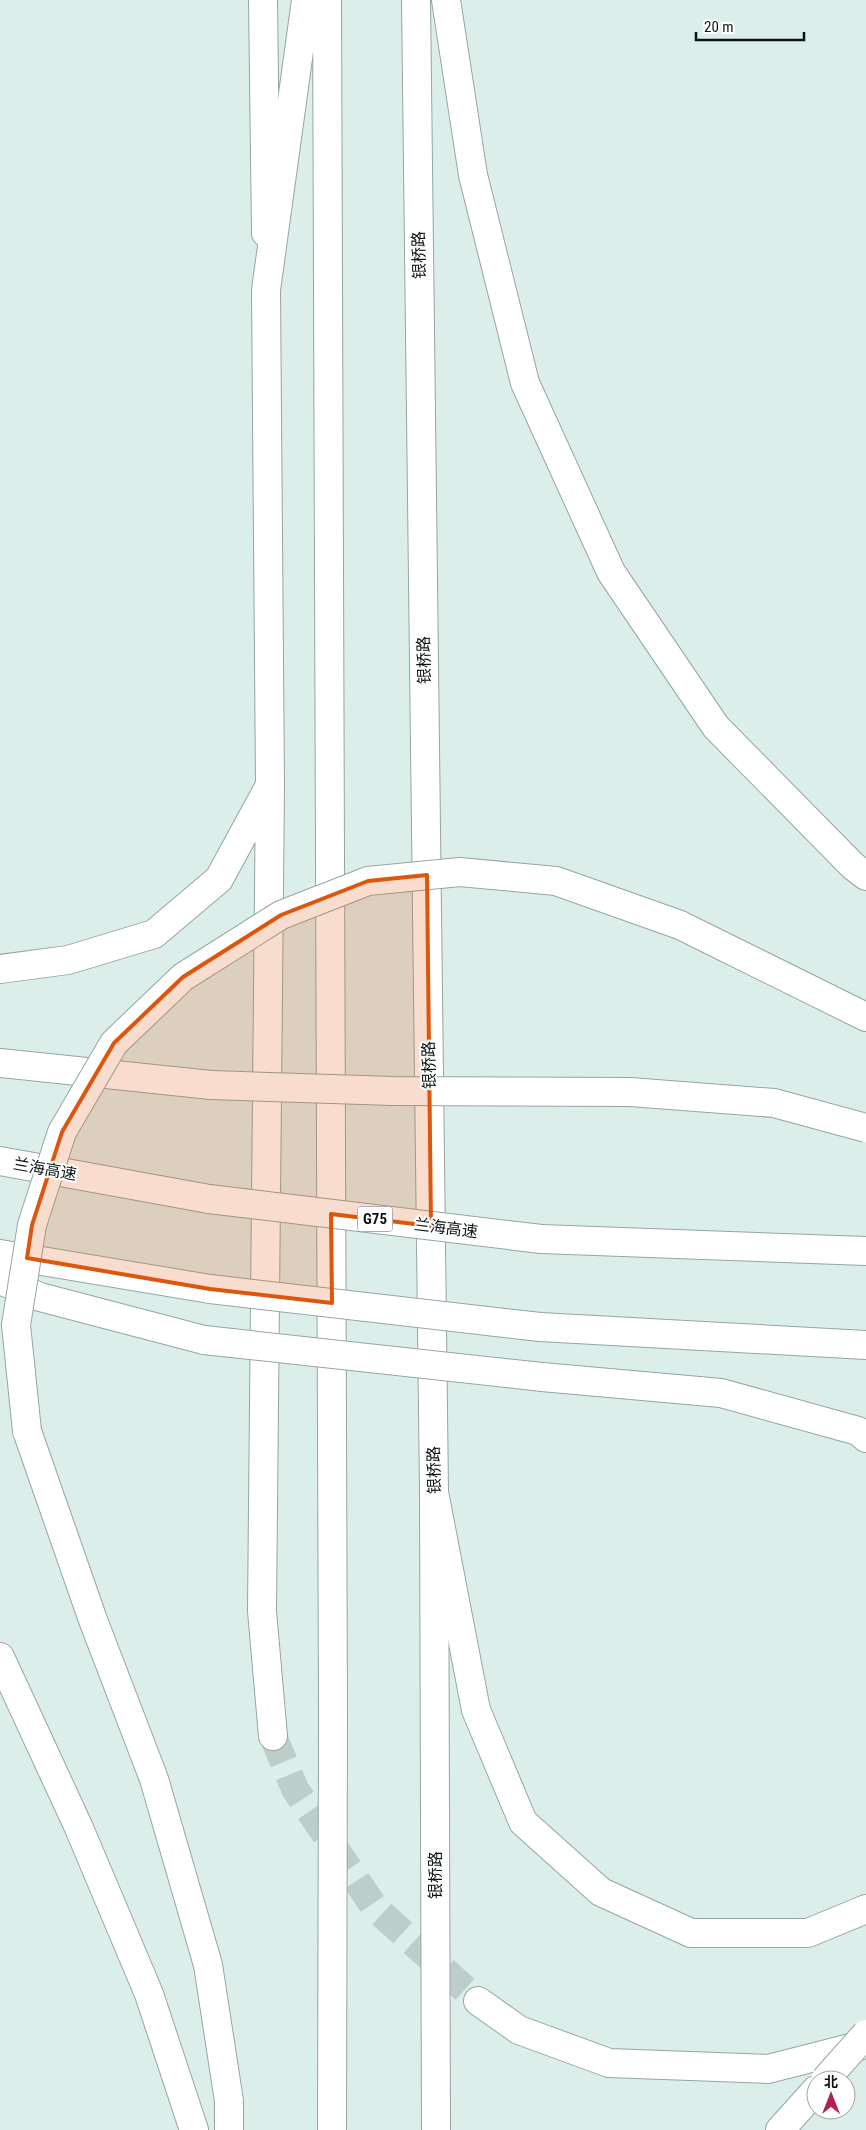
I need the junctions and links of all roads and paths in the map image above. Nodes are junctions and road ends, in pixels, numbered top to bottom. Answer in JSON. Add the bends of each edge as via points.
{"nodes":[{"id":1,"x":263,"y":0,"type":"edge"},
{"id":2,"x":306,"y":0,"type":"edge"},
{"id":3,"x":327,"y":0,"type":"edge"},
{"id":4,"x":416,"y":0,"type":"edge"},
{"id":5,"x":446,"y":0,"type":"edge"},
{"id":6,"x":266,"y":290,"type":"junction"},
{"id":7,"x":270,"y":785,"type":"junction"},
{"id":8,"x":866,"y":876,"type":"edge"},
{"id":9,"x":0,"y":969,"type":"edge"},
{"id":10,"x":866,"y":1016,"type":"edge"},
{"id":11,"x":0,"y":1063,"type":"edge"},
{"id":12,"x":866,"y":1128,"type":"edge"},
{"id":13,"x":0,"y":1161,"type":"edge"},
{"id":14,"x":866,"y":1251,"type":"edge"},
{"id":15,"x":0,"y":1254,"type":"edge"},
{"id":16,"x":0,"y":1280,"type":"edge"},
{"id":17,"x":866,"y":1345,"type":"edge"},
{"id":18,"x":866,"y":1438,"type":"edge"},
{"id":19,"x":434,"y":1492,"type":"junction"},
{"id":20,"x":0,"y":1657,"type":"edge"},
{"id":21,"x":273,"y":1736,"type":"tunnel mouth"},
{"id":22,"x":866,"y":1909,"type":"edge"},
{"id":23,"x":478,"y":2001,"type":"tunnel mouth"},
{"id":24,"x":866,"y":2034,"type":"edge"},
{"id":25,"x":866,"y":2044,"type":"edge"},
{"id":26,"x":834,"y":2070,"type":"edge"},
{"id":27,"x":806,"y":2101,"type":"edge"},
{"id":28,"x":194,"y":2130,"type":"edge"},
{"id":29,"x":228,"y":2130,"type":"edge"},
{"id":30,"x":332,"y":2130,"type":"edge"},
{"id":31,"x":436,"y":2130,"type":"edge"},
{"id":32,"x":780,"y":2130,"type":"edge"}],
"edges":[{"from":1,"to":6,"type":"main road"},
{"from":2,"to":6,"type":"main road"},
{"from":3,"to":30,"type":"main road"},
{"from":4,"to":19,"type":"main road","name":"银桥路"},
{"from":5,"to":8,"type":"main road","via":[[473,175],[525,383],[611,572],[716,727]]},
{"from":6,"to":7,"type":"main road"},
{"from":7,"to":9,"type":"main road","via":[[219,879],[154,934],[68,960]]},
{"from":7,"to":21,"type":"main road","via":[[262,1611]]},
{"from":10,"to":29,"type":"main road","bridge":true,"via":[[680,925],[556,881],[460,872],[368,881],[281,915],[183,977],[114,1043],[62,1132],[32,1225],[16,1326],[27,1431],[93,1620],[154,1779],[208,1966],[228,2101]]},
{"from":11,"to":12,"type":"main road","bridge":true,"via":[[211,1084],[393,1091],[630,1092],[774,1103]]},
{"from":13,"to":14,"type":"main road","name":"兰海高速","number":"G75","bridge":true,"via":[[209,1199],[541,1239]]},
{"from":15,"to":17,"type":"main road","bridge":true,"via":[[210,1288],[540,1327]]},
{"from":16,"to":18,"type":"main road","bridge":true,"via":[[40,1297],[204,1340],[721,1394],[858,1431]]},
{"from":19,"to":22,"type":"main road","via":[[476,1710],[523,1822],[601,1892],[692,1933],[808,1933]]},
{"from":19,"to":31,"type":"main road","name":"银桥路"},
{"from":20,"to":28,"type":"main road","via":[[79,1828],[149,1994]]},
{"from":23,"to":25,"type":"main road","via":[[519,2030],[609,2063],[768,2069]]},
{"from":24,"to":26,"type":"main road","bridge":true},
{"from":27,"to":32,"type":"main road"}]}
